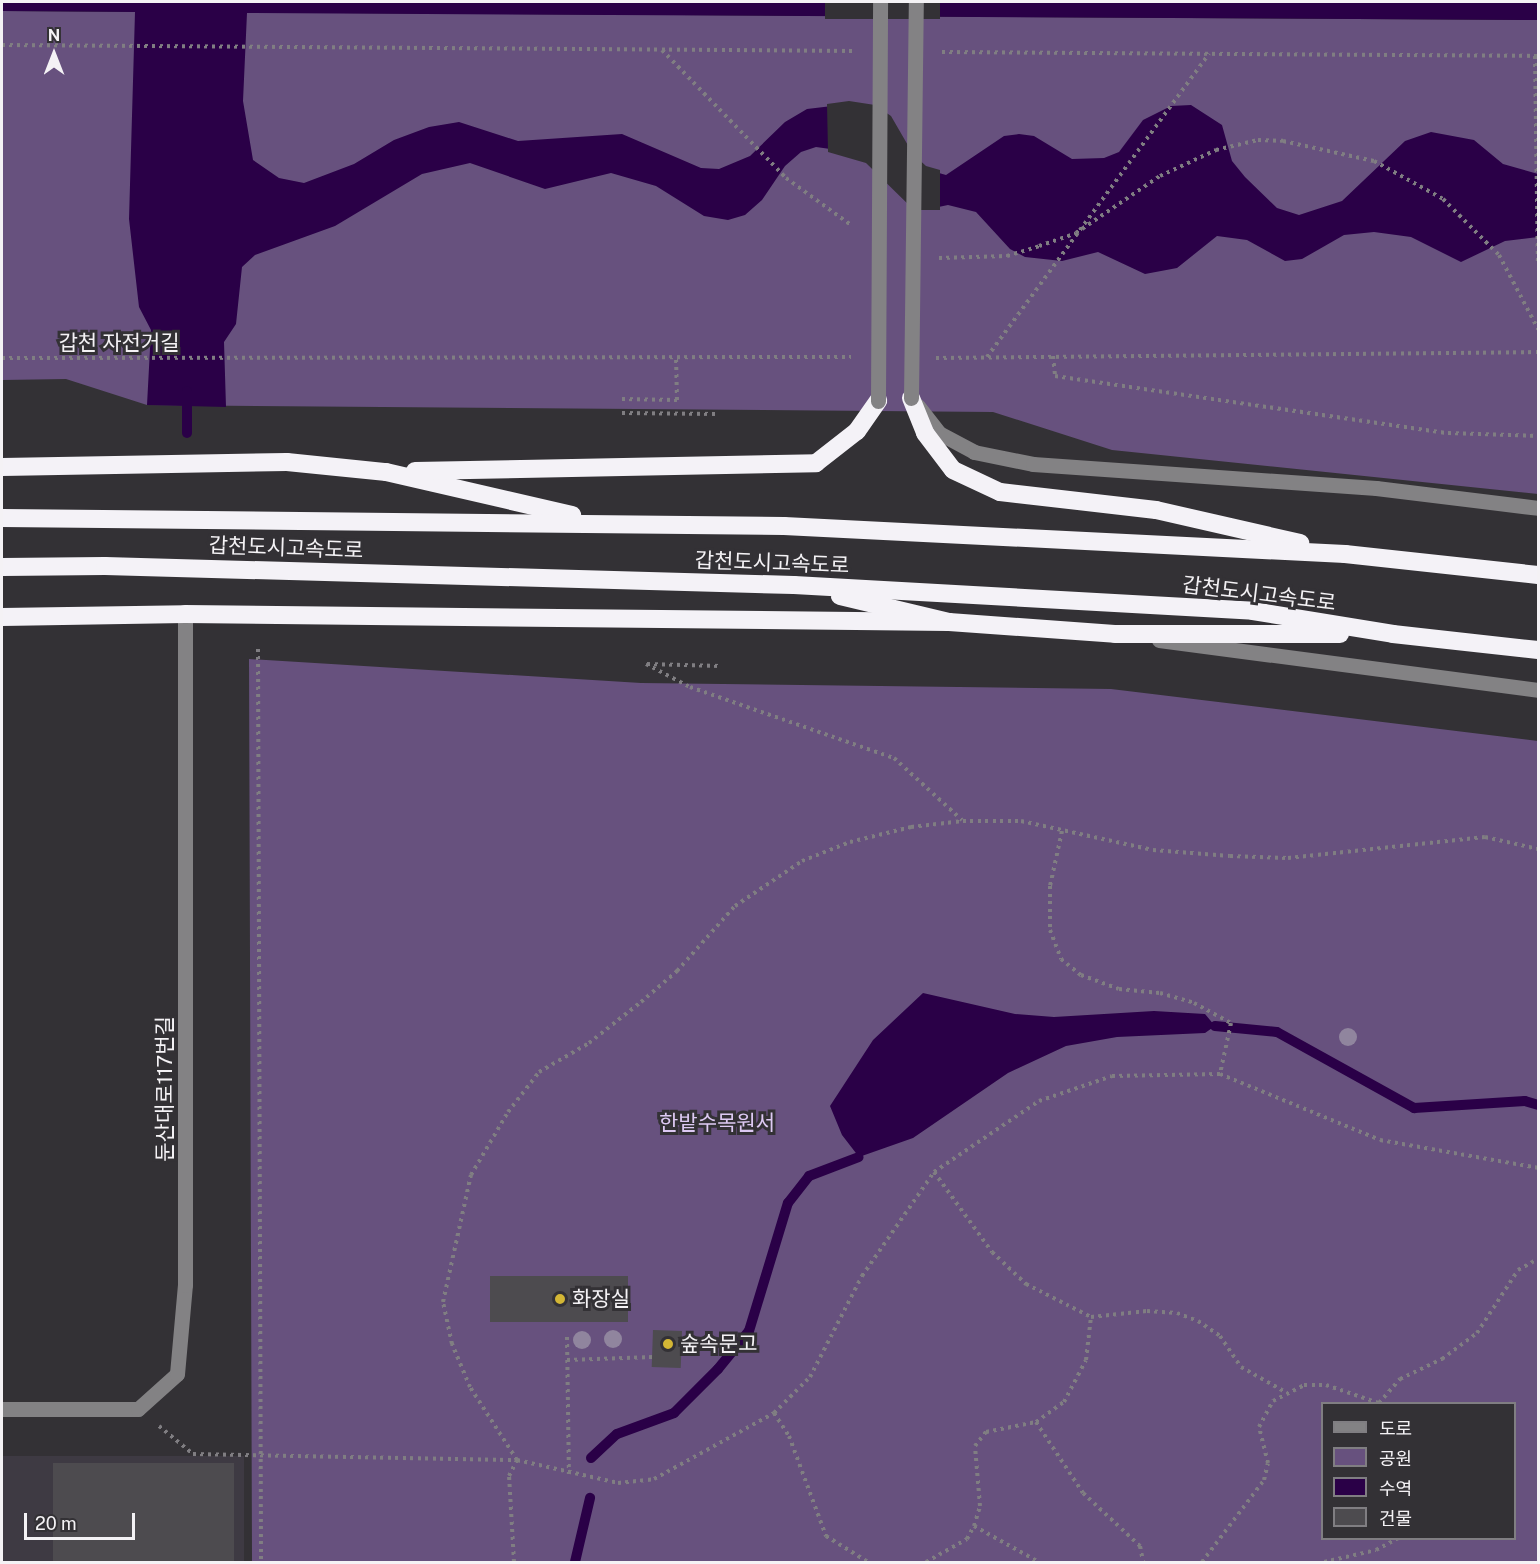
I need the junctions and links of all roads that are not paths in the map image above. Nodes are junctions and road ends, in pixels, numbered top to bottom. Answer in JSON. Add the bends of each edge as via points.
{"nodes":[{"id":1,"x":880,"y":2,"type":"edge"},
{"id":2,"x":916,"y":2,"type":"edge"},
{"id":3,"x":911,"y":398,"type":"junction"},
{"id":4,"x":878,"y":401,"type":"joint"},
{"id":5,"x":2,"y":467,"type":"edge"},
{"id":6,"x":386,"y":472,"type":"junction"},
{"id":7,"x":1539,"y":508,"type":"edge"},
{"id":8,"x":2,"y":518,"type":"edge"},
{"id":9,"x":606,"y":523,"type":"junction"},
{"id":10,"x":1345,"y":554,"type":"junction"},
{"id":11,"x":2,"y":567,"type":"edge"},
{"id":12,"x":1539,"y":575,"type":"edge"},
{"id":13,"x":794,"y":585,"type":"junction"},
{"id":14,"x":185,"y":614,"type":"junction"},
{"id":15,"x":2,"y":617,"type":"edge"},
{"id":16,"x":949,"y":622,"type":"junction"},
{"id":17,"x":1115,"y":634,"type":"junction"},
{"id":18,"x":1394,"y":634,"type":"junction"},
{"id":19,"x":1539,"y":650,"type":"edge"},
{"id":20,"x":1539,"y":690,"type":"edge"},
{"id":21,"x":2,"y":1409,"type":"edge"}],
"edges":[{"from":1,"to":4,"type":"street","bridge":true},
{"from":2,"to":3,"type":"street","bridge":true},
{"from":3,"to":7,"type":"street","via":[[939,433],[974,452],[1033,464],[1376,488]]},
{"from":3,"to":10,"type":"highway","via":[[925,433],[953,470],[1000,492],[1156,510]]},
{"from":4,"to":6,"type":"highway","via":[[857,431],[816,463]]},
{"from":5,"to":6,"type":"highway","via":[[287,462]]},
{"from":6,"to":9,"type":"highway"},
{"from":8,"to":9,"type":"highway","name":"갑천도시고속도로"},
{"from":9,"to":10,"type":"highway","name":"갑천도시고속도로","via":[[784,526]]},
{"from":10,"to":12,"type":"highway","name":"갑천도시고속도로"},
{"from":11,"to":13,"type":"highway","name":"갑천도시고속도로","via":[[105,566]]},
{"from":13,"to":16,"type":"highway"},
{"from":13,"to":18,"type":"highway","name":"갑천도시고속도로","via":[[1253,611]]},
{"from":14,"to":15,"type":"highway"},
{"from":14,"to":16,"type":"highway"},
{"from":14,"to":21,"type":"street","name":"둔산대로117번길","via":[[185,1285],[177,1374],[138,1409]]},
{"from":16,"to":17,"type":"highway"},
{"from":17,"to":18,"type":"highway"},
{"from":17,"to":20,"type":"street"},
{"from":18,"to":19,"type":"highway","name":"갑천도시고속도로"}]}
